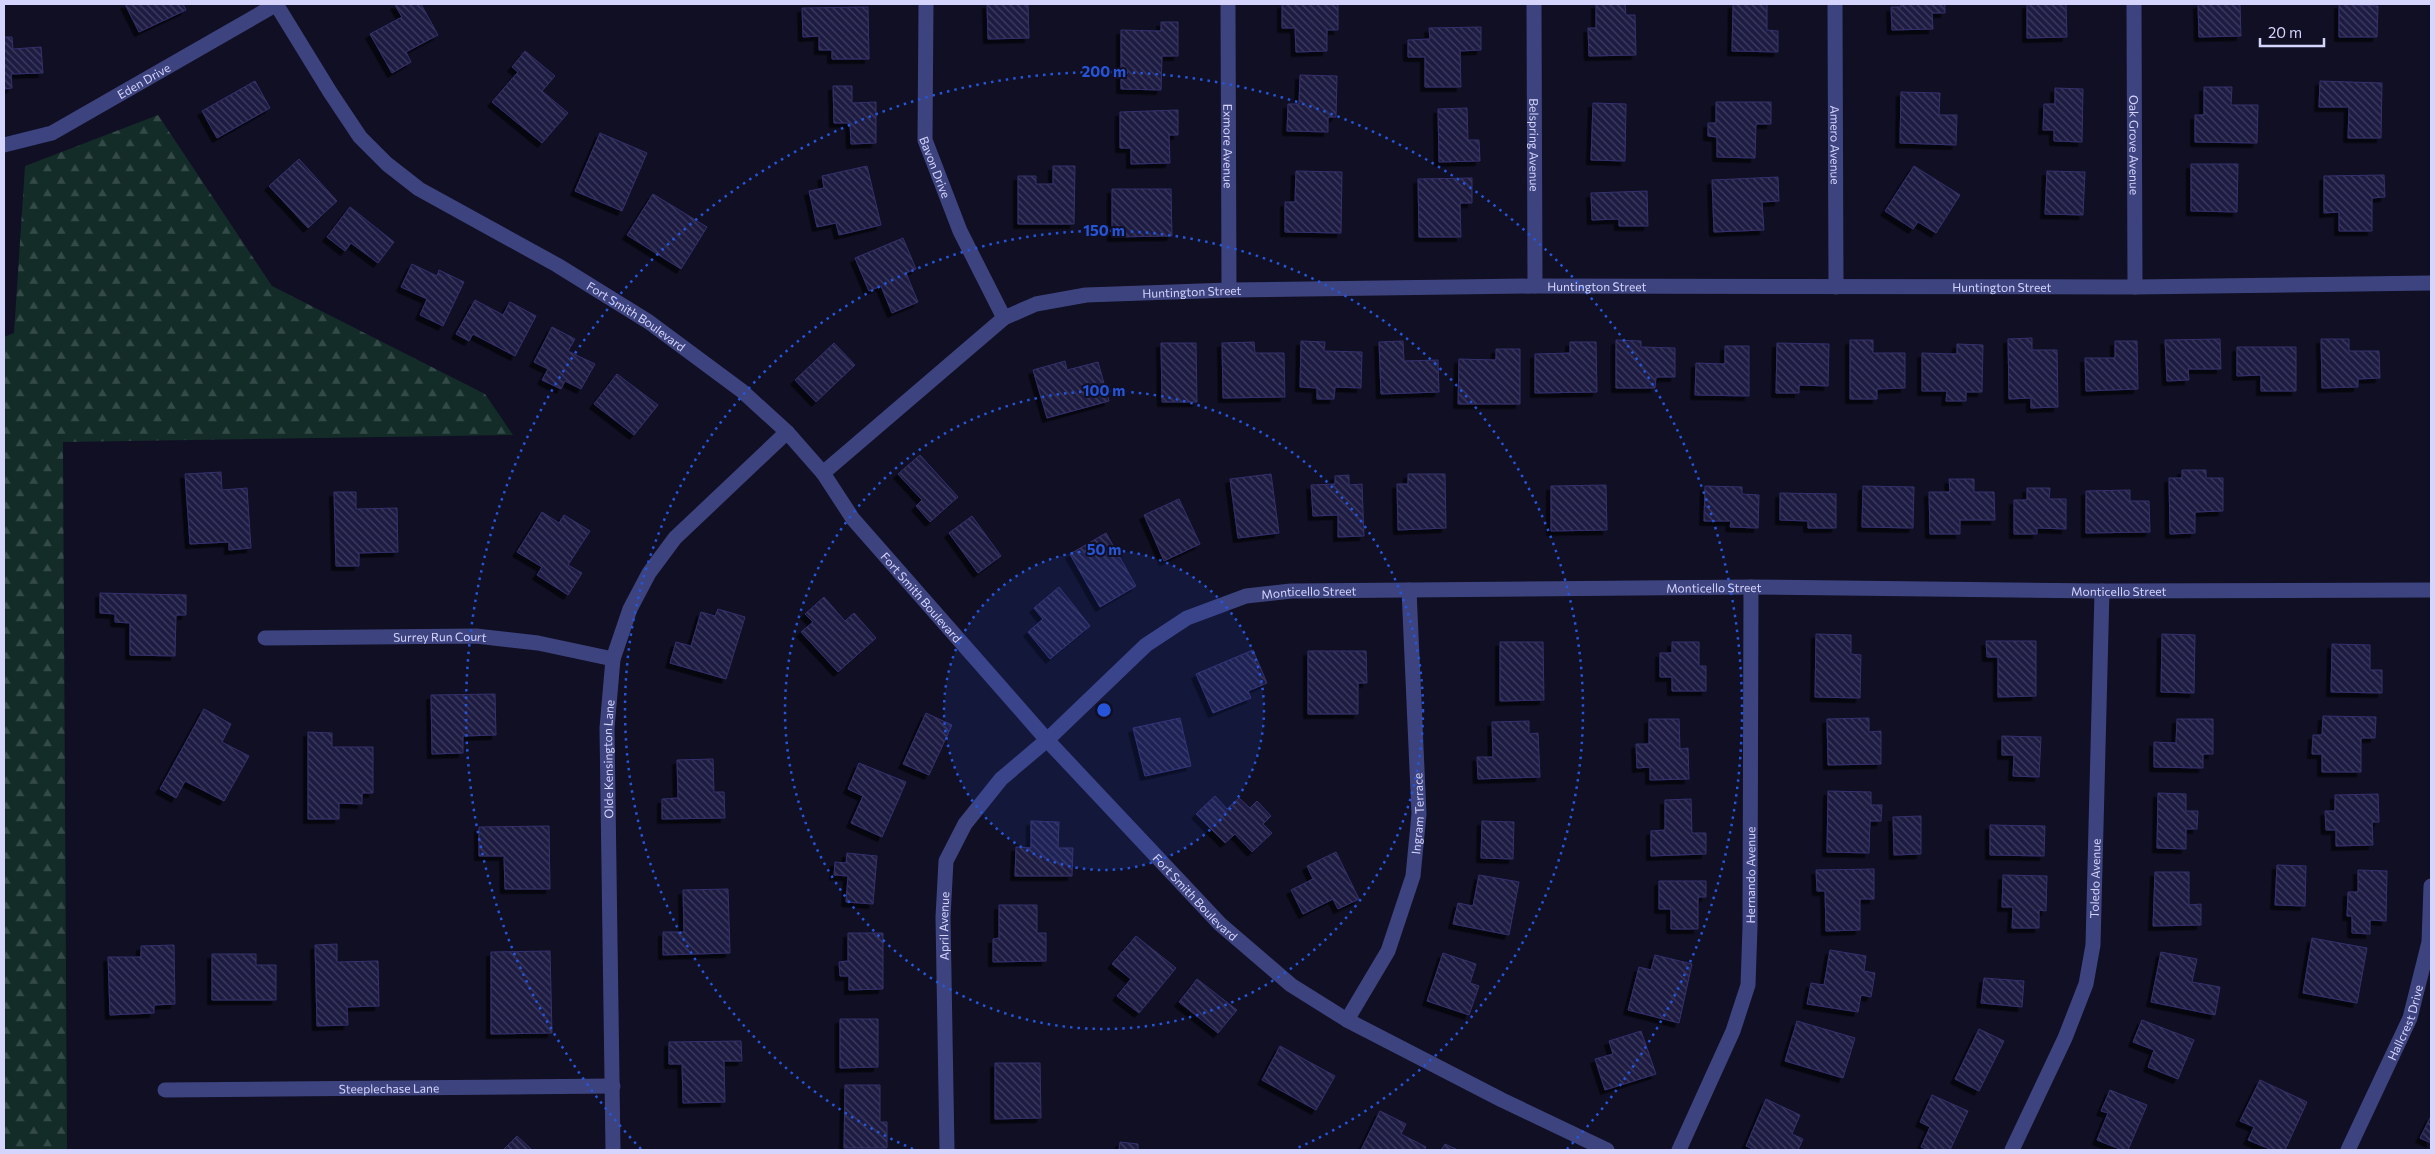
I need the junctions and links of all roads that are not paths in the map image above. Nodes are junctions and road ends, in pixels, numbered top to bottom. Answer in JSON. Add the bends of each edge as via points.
{"nodes":[{"id":1,"x":277,"y":4,"type":"edge"},
{"id":2,"x":926,"y":4,"type":"edge"},
{"id":3,"x":1228,"y":4,"type":"edge"},
{"id":4,"x":1534,"y":4,"type":"edge"},
{"id":5,"x":1835,"y":4,"type":"edge"},
{"id":6,"x":2134,"y":4,"type":"edge"},
{"id":7,"x":4,"y":144,"type":"edge"},
{"id":8,"x":2431,"y":283,"type":"edge"},
{"id":9,"x":1535,"y":286,"type":"junction"},
{"id":10,"x":1836,"y":287,"type":"junction"},
{"id":11,"x":2135,"y":287,"type":"junction"},
{"id":12,"x":1228,"y":290,"type":"junction"},
{"id":13,"x":1004,"y":318,"type":"junction"},
{"id":14,"x":787,"y":432,"type":"junction"},
{"id":15,"x":824,"y":472,"type":"junction"},
{"id":16,"x":1751,"y":588,"type":"junction"},
{"id":17,"x":1409,"y":590,"type":"junction"},
{"id":18,"x":2431,"y":590,"type":"edge"},
{"id":19,"x":2102,"y":591,"type":"junction"},
{"id":20,"x":265,"y":638,"type":"dead end"},
{"id":21,"x":613,"y":659,"type":"junction"},
{"id":22,"x":1046,"y":740,"type":"junction"},
{"id":23,"x":2431,"y":886,"type":"edge"},
{"id":24,"x":1347,"y":1020,"type":"junction"},
{"id":25,"x":612,"y":1086,"type":"junction"},
{"id":26,"x":165,"y":1090,"type":"dead end"},
{"id":27,"x":614,"y":1150,"type":"edge"},
{"id":28,"x":947,"y":1150,"type":"edge"},
{"id":29,"x":1607,"y":1150,"type":"edge"},
{"id":30,"x":1679,"y":1150,"type":"edge"},
{"id":31,"x":2012,"y":1150,"type":"edge"},
{"id":32,"x":2348,"y":1150,"type":"edge"}],
"edges":[{"from":1,"to":7,"type":"street","name":"Eden Drive","via":[[52,133]]},
{"from":1,"to":14,"type":"street","name":"Fort Smith Boulevard","via":[[360,137],[387,164],[419,189],[557,265],[649,322],[742,391]]},
{"from":2,"to":13,"type":"street","name":"Bavon Drive","via":[[924,140],[960,231]]},
{"from":3,"to":12,"type":"street","name":"Exmore Avenue"},
{"from":4,"to":9,"type":"street","name":"Belspring Avenue"},
{"from":5,"to":10,"type":"street","name":"Amero Avenue"},
{"from":6,"to":11,"type":"street","name":"Oak Grove Avenue"},
{"from":8,"to":11,"type":"street","name":"Huntington Street"},
{"from":9,"to":10,"type":"street","name":"Huntington Street"},
{"from":9,"to":12,"type":"street","name":"Huntington Street"},
{"from":10,"to":11,"type":"street","name":"Huntington Street"},
{"from":12,"to":13,"type":"street","name":"Huntington Street","via":[[1086,295],[1036,304]]},
{"from":13,"to":15,"type":"street","name":"Huntington Street"},
{"from":14,"to":15,"type":"street","name":"Fort Smith Boulevard"},
{"from":14,"to":21,"type":"street","name":"Olde Kensington Lane","via":[[675,538],[649,573],[630,609]]},
{"from":15,"to":22,"type":"street","name":"Fort Smith Boulevard","via":[[853,519]]},
{"from":16,"to":17,"type":"street","name":"Monticello Street"},
{"from":16,"to":19,"type":"street","name":"Monticello Street"},
{"from":16,"to":30,"type":"street","name":"Hernando Avenue","via":[[1748,985],[1734,1031]]},
{"from":17,"to":22,"type":"street","name":"Monticello Street","via":[[1291,591],[1246,596],[1187,618],[1146,645]]},
{"from":17,"to":24,"type":"street","name":"Ingram Terrace","via":[[1419,814],[1413,876],[1388,951]]},
{"from":18,"to":19,"type":"street","name":"Monticello Street"},
{"from":19,"to":31,"type":"street","name":"Toledo Avenue","via":[[2094,945],[2083,993],[2065,1038]]},
{"from":20,"to":21,"type":"street","name":"Surrey Run Court","via":[[476,636],[538,643]]},
{"from":21,"to":25,"type":"street","name":"Olde Kensington Lane","via":[[607,728]]},
{"from":22,"to":24,"type":"street","name":"Fort Smith Boulevard","via":[[1220,924],[1291,985]]},
{"from":22,"to":28,"type":"street","name":"April Avenue","via":[[1001,779],[965,824],[946,861],[943,917]]},
{"from":23,"to":32,"type":"street","name":"Hallcrest Drive","via":[[2429,942],[2410,1018]]},
{"from":24,"to":29,"type":"street","name":"Fort Smith Boulevard"},
{"from":25,"to":26,"type":"street","name":"Steeplechase Lane"},
{"from":25,"to":27,"type":"street","name":"Olde Kensington Lane"}]}
